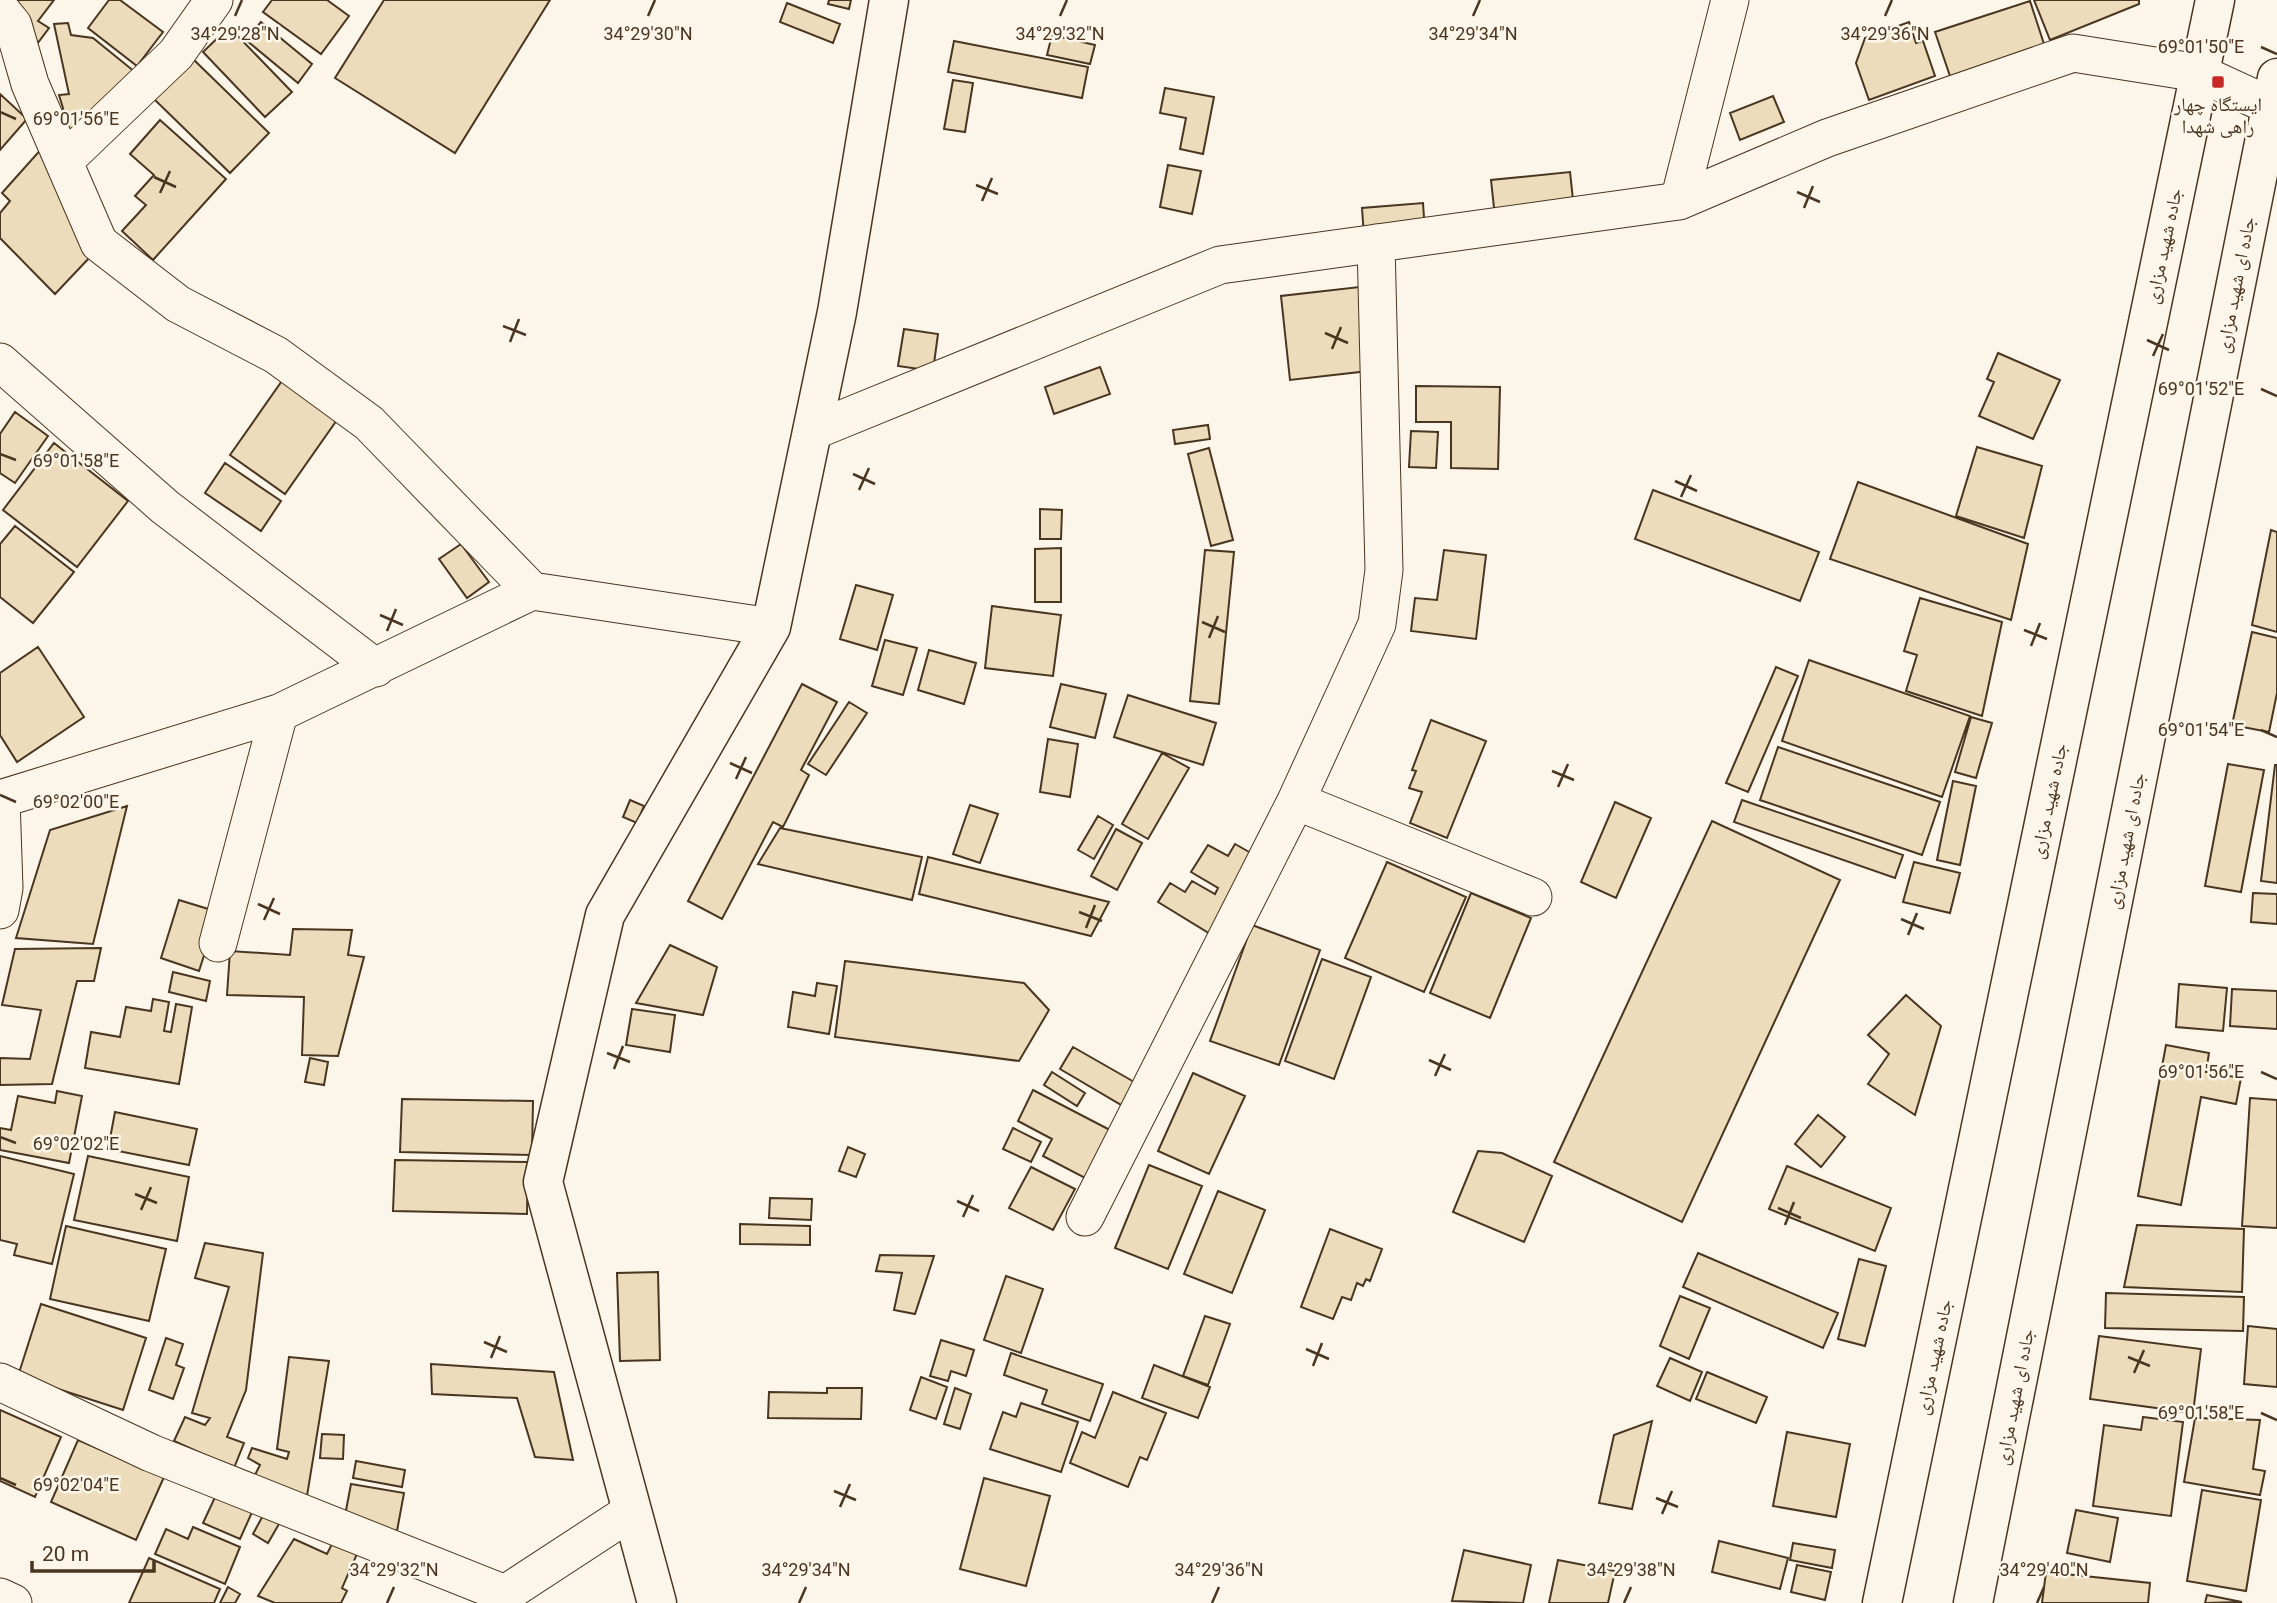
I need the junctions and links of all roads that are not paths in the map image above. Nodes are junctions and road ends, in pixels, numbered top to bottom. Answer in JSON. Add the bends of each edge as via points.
{"nodes":[{"id":1,"x":214,"y":0,"type":"edge"},
{"id":2,"x":890,"y":0,"type":"edge"},
{"id":3,"x":1730,"y":0,"type":"edge"},
{"id":4,"x":2215,"y":0,"type":"edge"},
{"id":5,"x":0,"y":9,"type":"edge"},
{"id":6,"x":2199,"y":73,"type":"junction"},
{"id":7,"x":2275,"y":98,"type":"edge"},
{"id":8,"x":64,"y":161,"type":"junction"},
{"id":9,"x":1679,"y":201,"type":"junction"},
{"id":10,"x":1376,"y":243,"type":"junction"},
{"id":11,"x":0,"y":362,"type":"edge"},
{"id":12,"x":813,"y":431,"type":"junction"},
{"id":13,"x":532,"y":591,"type":"junction"},
{"id":14,"x":771,"y":627,"type":"junction"},
{"id":15,"x":376,"y":668,"type":"junction"},
{"id":16,"x":279,"y":713,"type":"junction"},
{"id":17,"x":1,"y":799,"type":"edge"},
{"id":18,"x":1296,"y":801,"type":"junction"},
{"id":19,"x":1533,"y":897,"type":"dead end"},
{"id":20,"x":0,"y":910,"type":"edge"},
{"id":21,"x":218,"y":943,"type":"dead end"},
{"id":22,"x":1085,"y":1217,"type":"dead end"},
{"id":23,"x":0,"y":1382,"type":"edge"},
{"id":24,"x":632,"y":1511,"type":"junction"},
{"id":25,"x":0,"y":1597,"type":"edge"},
{"id":26,"x":13,"y":1603,"type":"edge"},
{"id":27,"x":657,"y":1603,"type":"edge"},
{"id":28,"x":1882,"y":1603,"type":"edge"},
{"id":29,"x":1973,"y":1603,"type":"edge"}],
"edges":[{"from":1,"to":8,"type":"street","via":[[176,54]]},
{"from":2,"to":12,"type":"main road"},
{"from":3,"to":9,"type":"street"},
{"from":4,"to":6,"type":"main road","name":"جاده شهید مزاری"},
{"from":5,"to":8,"type":"street","via":[[13,25],[30,84]]},
{"from":6,"to":7,"type":"street"},
{"from":6,"to":9,"type":"street","via":[[2073,53],[1827,138]]},
{"from":6,"to":28,"type":"main road","name":"جاده شهید مزاری"},
{"from":7,"to":29,"type":"main road","name":"جاده ای شهید مزاری"},
{"from":8,"to":13,"type":"street","via":[[99,243],[178,304],[276,355],[369,423]]},
{"from":9,"to":10,"type":"street"},
{"from":10,"to":12,"type":"street","via":[[1220,265]]},
{"from":10,"to":18,"type":"street","via":[[1384,570],[1377,624]]},
{"from":11,"to":15,"type":"street","via":[[165,507]]},
{"from":12,"to":14,"type":"main road"},
{"from":13,"to":14,"type":"street"},
{"from":13,"to":15,"type":"street"},
{"from":14,"to":24,"type":"main road","via":[[605,915],[543,1182]]},
{"from":15,"to":16,"type":"street"},
{"from":16,"to":17,"type":"street"},
{"from":16,"to":21,"type":"street"},
{"from":17,"to":20,"type":"street","via":[[4,888]]},
{"from":18,"to":19,"type":"street"},
{"from":18,"to":22,"type":"street"},
{"from":23,"to":24,"type":"street","via":[[150,1453],[505,1594]]},
{"from":24,"to":27,"type":"main road"},
{"from":25,"to":26,"type":"street"}]}
